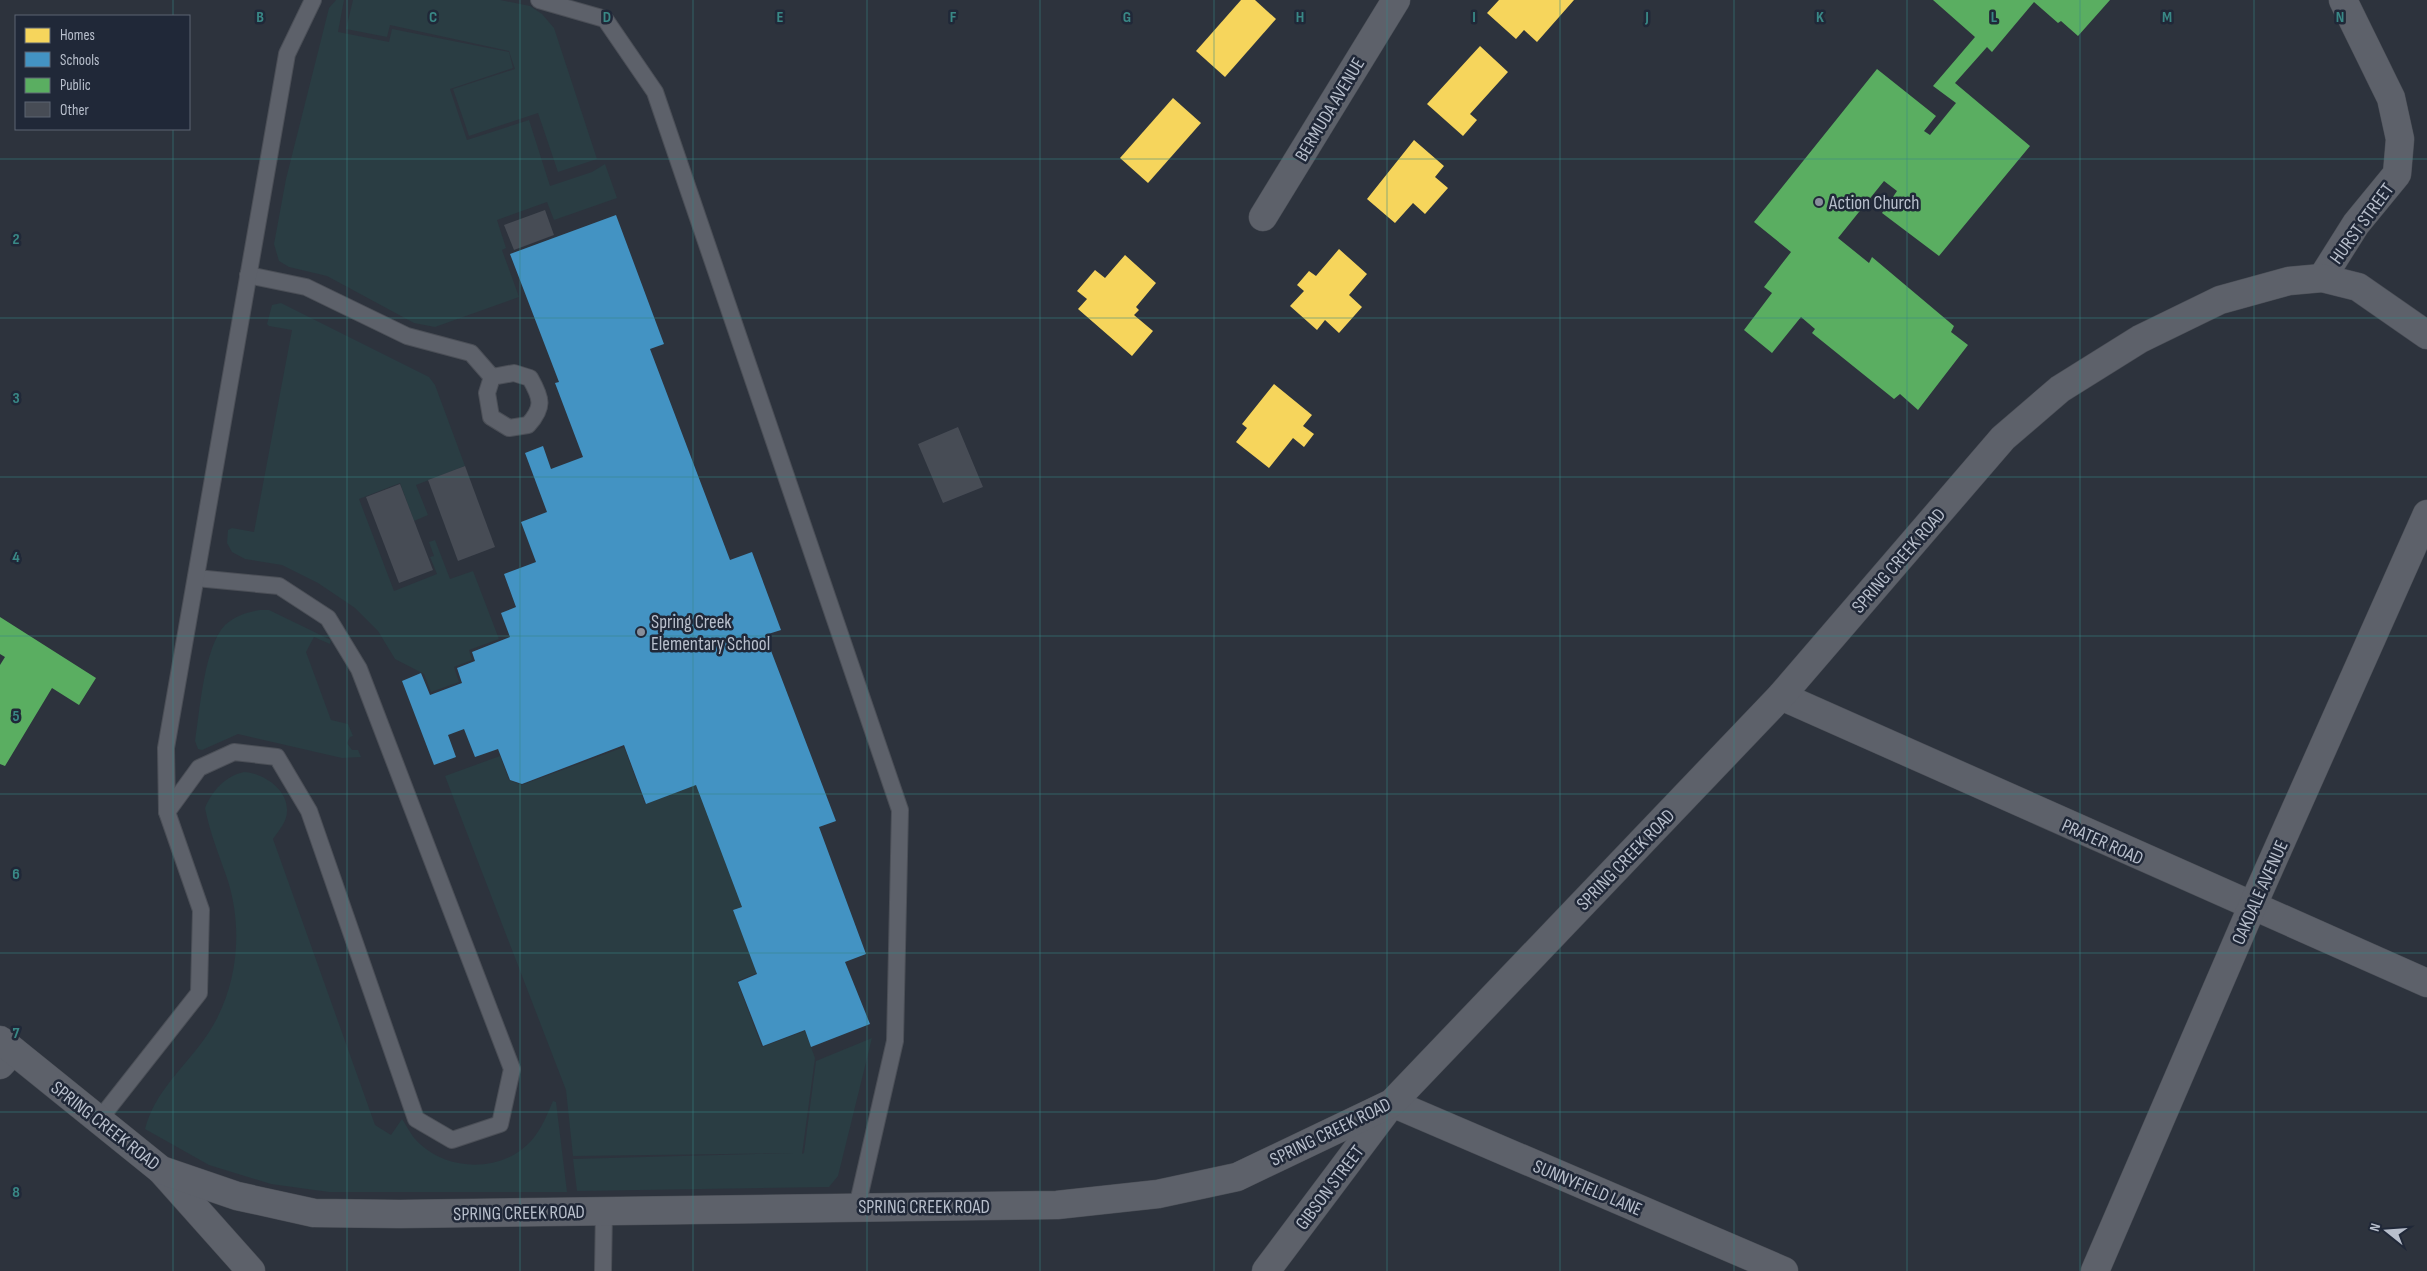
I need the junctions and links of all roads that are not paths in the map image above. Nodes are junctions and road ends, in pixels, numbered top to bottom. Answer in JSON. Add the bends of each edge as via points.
{"nodes":[{"id":1,"x":313,"y":0,"type":"edge"},
{"id":2,"x":539,"y":0,"type":"edge"},
{"id":3,"x":1396,"y":0,"type":"edge"},
{"id":4,"x":2343,"y":0,"type":"edge"},
{"id":5,"x":1263,"y":217,"type":"dead end"},
{"id":6,"x":248,"y":275,"type":"junction"},
{"id":7,"x":2322,"y":278,"type":"junction"},
{"id":8,"x":2427,"y":335,"type":"edge"},
{"id":9,"x":492,"y":377,"type":"dead end"},
{"id":10,"x":2427,"y":514,"type":"edge"},
{"id":11,"x":196,"y":578,"type":"junction"},
{"id":12,"x":1781,"y":696,"type":"junction"},
{"id":13,"x":166,"y":812,"type":"junction"},
{"id":14,"x":2252,"y":907,"type":"junction"},
{"id":15,"x":2427,"y":983,"type":"edge"},
{"id":16,"x":4,"y":1052,"type":"edge"},
{"id":17,"x":1392,"y":1103,"type":"junction"},
{"id":18,"x":99,"y":1120,"type":"junction"},
{"id":19,"x":161,"y":1170,"type":"junction"},
{"id":20,"x":856,"y":1207,"type":"junction"},
{"id":21,"x":604,"y":1210,"type":"junction"},
{"id":22,"x":251,"y":1271,"type":"edge"},
{"id":23,"x":603,"y":1271,"type":"edge"},
{"id":24,"x":1266,"y":1271,"type":"edge"},
{"id":25,"x":1784,"y":1271,"type":"edge"},
{"id":26,"x":2095,"y":1271,"type":"edge"}],
"edges":[{"from":1,"to":6,"type":"lane","via":[[287,54]]},
{"from":2,"to":20,"type":"lane","via":[[605,19],[655,92],[900,810],[895,1041]]},
{"from":3,"to":5,"type":"street","name":"BERMUDA AVENUE"},
{"from":4,"to":7,"type":"street","name":"HURST STREET","via":[[2391,98],[2400,139],[2397,174],[2356,224]]},
{"from":6,"to":9,"type":"lane","via":[[306,287],[406,336],[471,353]]},
{"from":6,"to":11,"type":"lane"},
{"from":7,"to":8,"type":"street","name":"SPRING CREEK ROAD","via":[[2358,287]]},
{"from":7,"to":12,"type":"street","name":"SPRING CREEK ROAD","via":[[2289,281],[2220,300],[2140,338],[2060,389],[2003,438]]},
{"from":10,"to":14,"type":"street","name":"OAKDALE AVENUE"},
{"from":11,"to":13,"type":"lane","via":[[166,748]]},
{"from":11,"to":13,"type":"lane","via":[[279,586],[328,618],[359,668],[512,1069],[500,1124],[452,1140],[416,1119],[310,811],[277,757],[234,752],[199,768]]},
{"from":12,"to":14,"type":"street","name":"PRATER ROAD"},
{"from":12,"to":17,"type":"street","name":"SPRING CREEK ROAD"},
{"from":13,"to":18,"type":"lane","via":[[202,910],[199,993]]},
{"from":14,"to":15,"type":"street","name":"PRATER ROAD"},
{"from":14,"to":26,"type":"street","name":"OAKDALE AVENUE"},
{"from":16,"to":18,"type":"street","name":"SPRING CREEK ROAD"},
{"from":17,"to":20,"type":"street","name":"SPRING CREEK ROAD","via":[[1237,1177],[1158,1194],[1057,1205]]},
{"from":17,"to":24,"type":"street","name":"GIBSON STREET"},
{"from":17,"to":25,"type":"street","name":"SUNNYFIELD LANE"},
{"from":18,"to":19,"type":"street","name":"SPRING CREEK ROAD"},
{"from":19,"to":21,"type":"street","name":"SPRING CREEK ROAD","via":[[237,1196],[314,1212]]},
{"from":19,"to":22,"type":"street"},
{"from":20,"to":21,"type":"street","name":"SPRING CREEK ROAD"},
{"from":21,"to":23,"type":"lane"}]}
